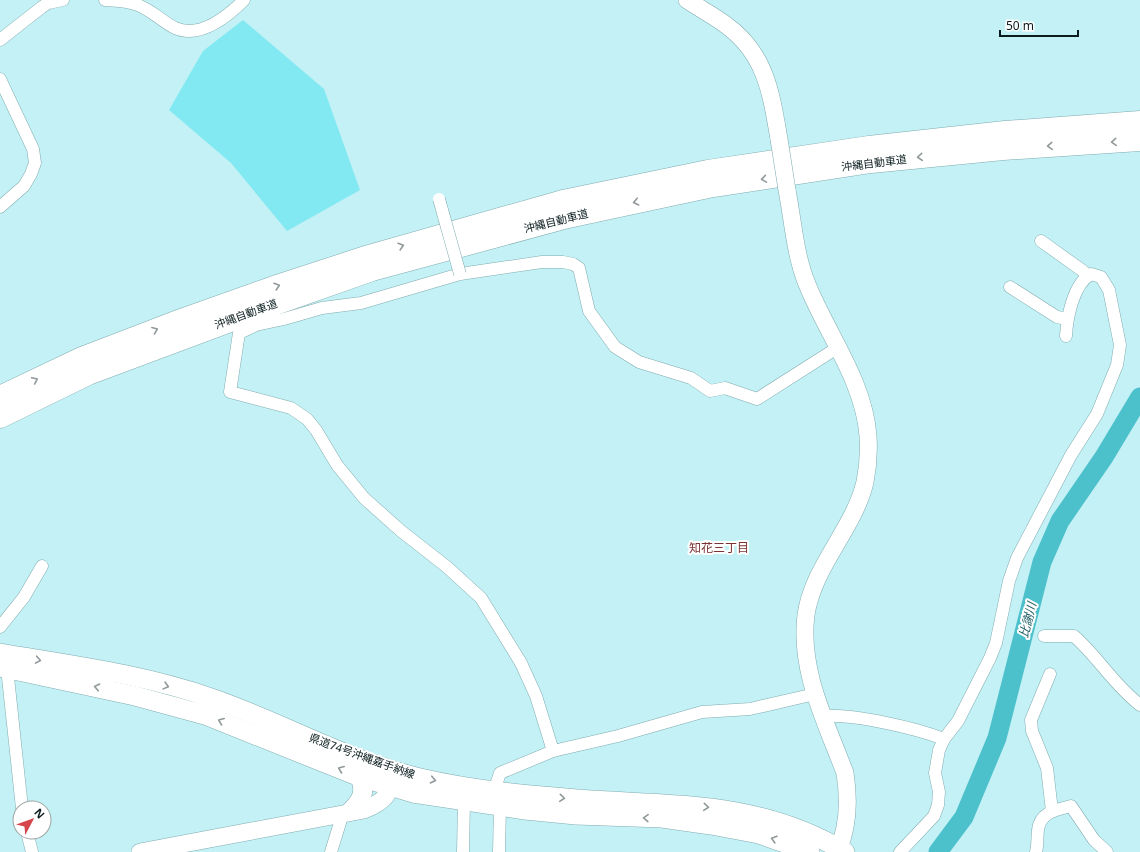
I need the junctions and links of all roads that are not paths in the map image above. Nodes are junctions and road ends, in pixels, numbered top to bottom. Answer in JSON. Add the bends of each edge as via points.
{"nodes":[{"id":1,"x":63,"y":0,"type":"edge"},
{"id":2,"x":105,"y":0,"type":"edge"},
{"id":3,"x":244,"y":0,"type":"edge"},
{"id":4,"x":687,"y":0,"type":"edge"},
{"id":5,"x":0,"y":40,"type":"edge"},
{"id":6,"x":0,"y":79,"type":"edge"},
{"id":7,"x":1140,"y":122,"type":"edge"},
{"id":8,"x":1089,"y":134,"type":"junction"},
{"id":9,"x":1140,"y":140,"type":"edge"},
{"id":10,"x":439,"y":199,"type":"dead end"},
{"id":11,"x":0,"y":207,"type":"edge"},
{"id":12,"x":1041,"y":241,"type":"dead end"},
{"id":13,"x":460,"y":274,"type":"junction"},
{"id":14,"x":1087,"y":276,"type":"junction"},
{"id":15,"x":1010,"y":286,"type":"dead end"},
{"id":16,"x":1067,"y":319,"type":"junction"},
{"id":17,"x":1066,"y":336,"type":"dead end"},
{"id":18,"x":837,"y":348,"type":"junction"},
{"id":19,"x":0,"y":397,"type":"edge"},
{"id":20,"x":0,"y":417,"type":"edge"},
{"id":21,"x":42,"y":566,"type":"dead end"},
{"id":22,"x":0,"y":627,"type":"edge"},
{"id":23,"x":1044,"y":636,"type":"dead end"},
{"id":24,"x":2,"y":662,"type":"edge"},
{"id":25,"x":1050,"y":674,"type":"dead end"},
{"id":26,"x":815,"y":694,"type":"junction"},
{"id":27,"x":1140,"y":705,"type":"edge"},
{"id":28,"x":824,"y":716,"type":"junction"},
{"id":29,"x":944,"y":739,"type":"junction"},
{"id":30,"x":553,"y":751,"type":"junction"},
{"id":31,"x":360,"y":777,"type":"junction"},
{"id":32,"x":393,"y":779,"type":"junction"},
{"id":33,"x":497,"y":799,"type":"junction"},
{"id":34,"x":21,"y":800,"type":"edge"},
{"id":35,"x":464,"y":801,"type":"junction"},
{"id":36,"x":1052,"y":810,"type":"junction"},
{"id":37,"x":347,"y":812,"type":"junction"},
{"id":38,"x":29,"y":840,"type":"edge"},
{"id":39,"x":841,"y":851,"type":"edge"},
{"id":40,"x":32,"y":852,"type":"edge"},
{"id":41,"x":140,"y":852,"type":"edge"},
{"id":42,"x":331,"y":852,"type":"edge"},
{"id":43,"x":463,"y":852,"type":"edge"},
{"id":44,"x":499,"y":852,"type":"edge"},
{"id":45,"x":810,"y":852,"type":"edge"},
{"id":46,"x":900,"y":852,"type":"edge"},
{"id":47,"x":1037,"y":852,"type":"edge"},
{"id":48,"x":1107,"y":852,"type":"edge"}],
"edges":[{"from":1,"to":5,"type":"street","via":[[48,3]]},
{"from":2,"to":3,"type":"street","via":[[136,4],[176,28],[185,30],[217,22]]},
{"from":4,"to":18,"type":"street","bridge":true,"via":[[726,24],[740,37],[754,54],[763,71],[771,93],[806,282]]},
{"from":6,"to":11,"type":"street","via":[[33,149],[35,163],[24,186]]},
{"from":7,"to":8,"type":"highway","name":"沖縄自動車道"},
{"from":9,"to":8,"type":"highway","name":"沖縄自動車道","one_way":true},
{"from":19,"to":8,"type":"highway","name":"沖縄自動車道","one_way":true,"via":[[82,358],[274,287],[376,254],[563,201],[708,171],[869,146]]},
{"from":8,"to":20,"type":"highway","name":"沖縄自動車道","one_way":true,"via":[[871,162],[708,187],[568,216],[372,270],[280,302],[88,374]]},
{"from":10,"to":13,"type":"street","bridge":true},
{"from":12,"to":14,"type":"street"},
{"from":13,"to":18,"type":"street","via":[[542,262],[573,264],[579,268],[589,311],[615,347],[638,362],[691,378],[710,391],[725,388],[757,399]]},
{"from":13,"to":30,"type":"street","via":[[361,303],[322,308],[256,325],[239,333],[230,392],[291,408],[307,419],[337,465],[364,498],[481,598],[521,663],[536,696]]},
{"from":14,"to":16,"type":"street","via":[[1073,299]]},
{"from":14,"to":29,"type":"street","via":[[1101,277],[1109,290],[1120,345],[1117,365],[1097,414],[1071,455],[1016,558],[1008,581],[996,643],[958,721]]},
{"from":15,"to":16,"type":"street","via":[[1057,318]]},
{"from":16,"to":17,"type":"street"},
{"from":18,"to":26,"type":"street","via":[[853,377],[862,406],[868,435],[868,462],[855,507],[823,566],[812,591],[806,615],[808,671]]},
{"from":21,"to":22,"type":"street","via":[[24,597]]},
{"from":23,"to":27,"type":"street","via":[[1074,636]]},
{"from":31,"to":24,"type":"main road","name":"県道74号沖縄嘉手納線","one_way":true,"via":[[206,716]]},
{"from":24,"to":32,"type":"main road","name":"県道74号沖縄嘉手納線","one_way":true,"via":[[109,672],[210,697]]},
{"from":24,"to":34,"type":"street"},
{"from":25,"to":36,"type":"street","via":[[1031,720],[1032,731],[1047,768]]},
{"from":26,"to":28,"type":"street"},
{"from":26,"to":30,"type":"street","via":[[750,709],[702,712]]},
{"from":28,"to":29,"type":"street","via":[[837,715],[903,727]]},
{"from":28,"to":39,"type":"street","via":[[845,773],[847,788],[846,824]]},
{"from":29,"to":46,"type":"street","via":[[936,760],[935,773],[939,792],[934,816]]},
{"from":30,"to":33,"type":"street","via":[[500,773]]},
{"from":31,"to":32,"type":"main road","name":"県道74号沖縄嘉手納線"},
{"from":31,"to":37,"type":"main road","via":[[364,787],[363,794],[360,802]]},
{"from":32,"to":33,"type":"main road","name":"県道74号沖縄嘉手納線","one_way":true,"via":[[466,787]]},
{"from":32,"to":35,"type":"main road","name":"県道74号沖縄嘉手納線","via":[[413,793]]},
{"from":32,"to":37,"type":"street","via":[[387,797],[378,804],[364,810]]},
{"from":33,"to":35,"type":"main road","name":"県道74号沖縄嘉手納線"},
{"from":33,"to":39,"type":"main road","name":"県道74号沖縄嘉手納線","one_way":true,"via":[[578,799],[717,808],[746,813],[786,826]]},
{"from":33,"to":44,"type":"street"},
{"from":45,"to":33,"type":"main road","name":"県道74号沖縄嘉手納線","one_way":true,"via":[[759,834],[711,825],[662,818],[576,815]]},
{"from":35,"to":43,"type":"street"},
{"from":36,"to":47,"type":"street","via":[[1042,818],[1038,828]]},
{"from":36,"to":48,"type":"street","via":[[1071,806],[1094,840]]},
{"from":37,"to":41,"type":"street"},
{"from":37,"to":42,"type":"street"},
{"from":38,"to":40,"type":"street"}]}
